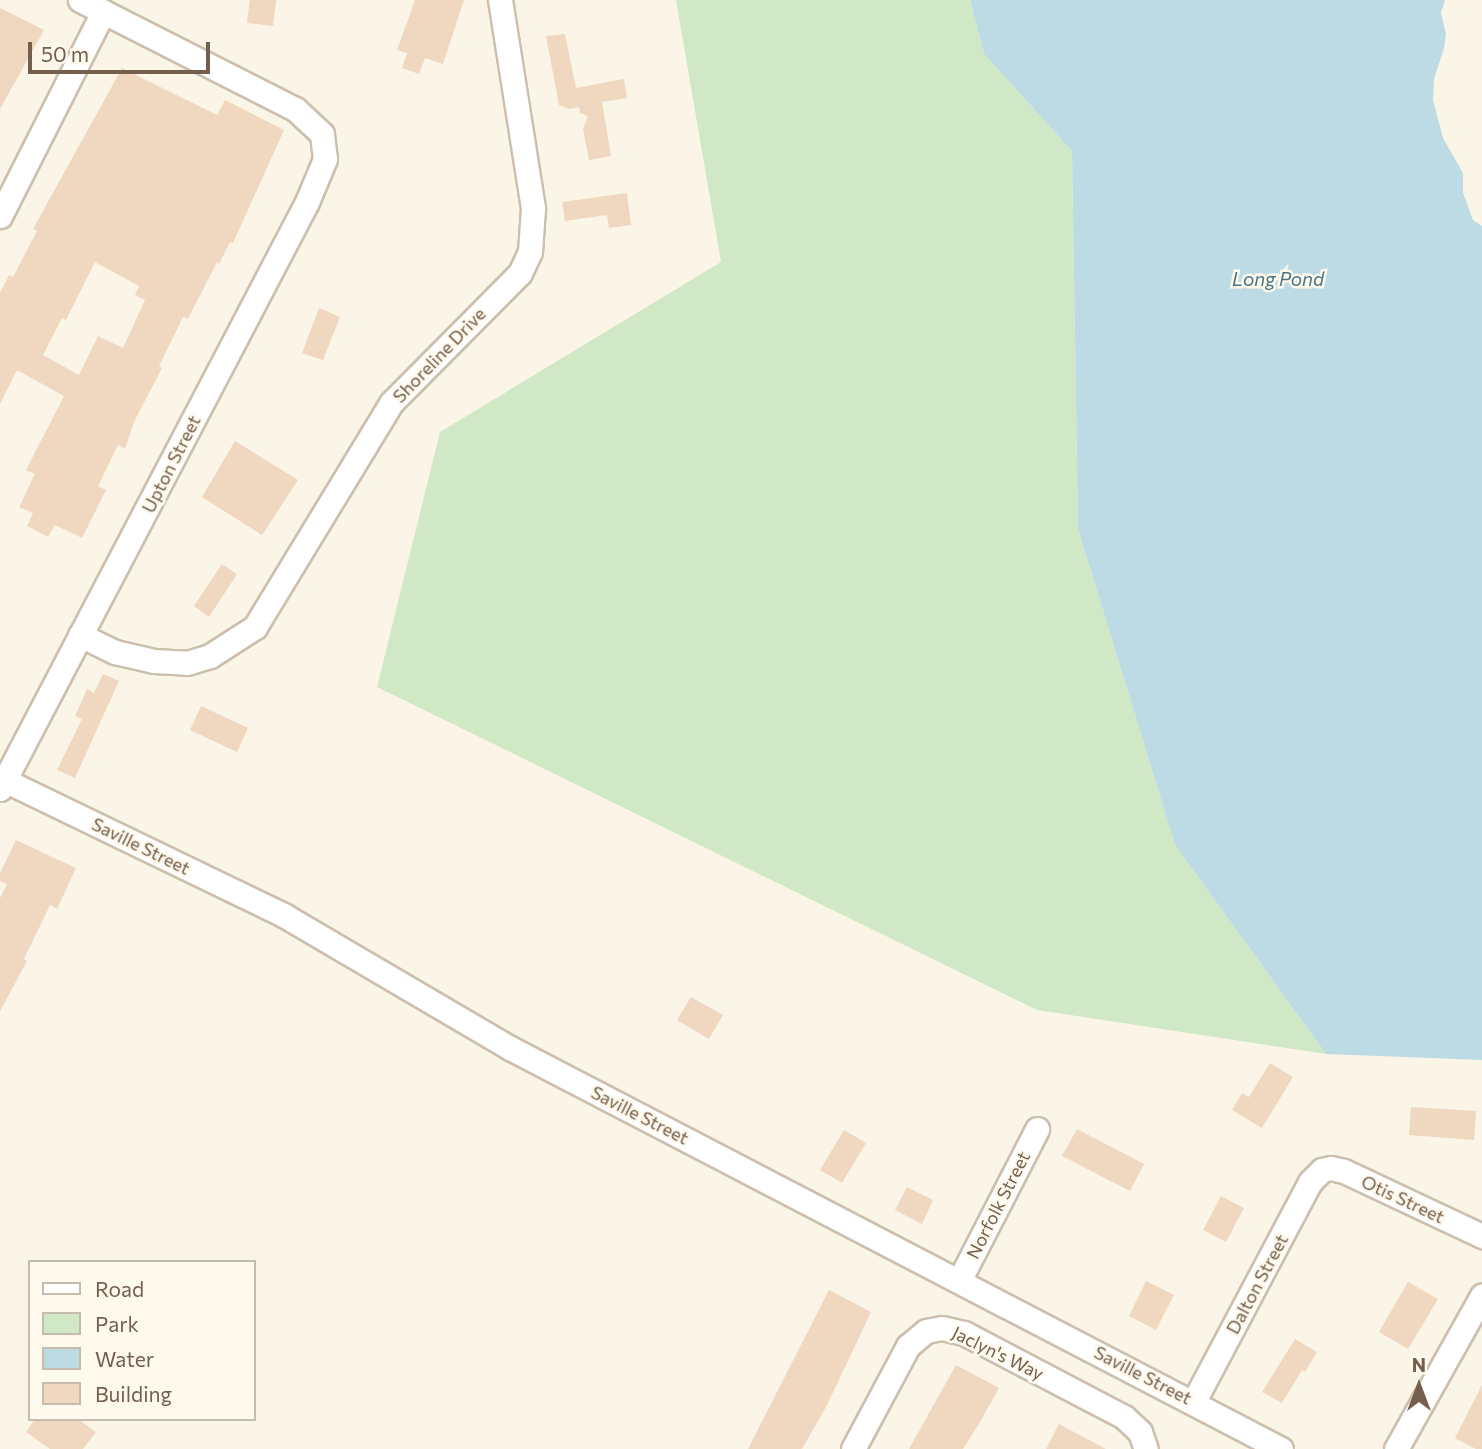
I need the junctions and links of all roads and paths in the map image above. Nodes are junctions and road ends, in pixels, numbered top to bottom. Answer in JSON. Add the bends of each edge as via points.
{"nodes":[{"id":1,"x":80,"y":0,"type":"edge"},
{"id":2,"x":500,"y":0,"type":"edge"},
{"id":3,"x":103,"y":12,"type":"junction"},
{"id":4,"x":0,"y":216,"type":"edge"},
{"id":5,"x":80,"y":635,"type":"junction"},
{"id":6,"x":1,"y":783,"type":"edge"},
{"id":7,"x":1037,"y":1129,"type":"dead end"},
{"id":8,"x":1322,"y":1170,"type":"joint"},
{"id":9,"x":1482,"y":1236,"type":"edge"},
{"id":10,"x":959,"y":1281,"type":"junction"},
{"id":11,"x":1482,"y":1296,"type":"edge"},
{"id":12,"x":1194,"y":1401,"type":"junction"},
{"id":13,"x":1146,"y":1446,"type":"edge"},
{"id":14,"x":853,"y":1449,"type":"edge"},
{"id":15,"x":1281,"y":1449,"type":"edge"},
{"id":16,"x":1396,"y":1449,"type":"edge"}],
"edges":[{"from":1,"to":3,"type":"street"},
{"from":2,"to":5,"type":"street","name":"Shoreline Drive","via":[[533,208],[530,252],[520,273],[391,403],[255,627],[210,656],[187,663],[115,653]]},
{"from":3,"to":4,"type":"street"},
{"from":3,"to":5,"type":"street","name":"Upton Street","via":[[295,109],[322,134],[325,159],[307,202]]},
{"from":5,"to":6,"type":"street","name":"Upton Street"},
{"from":6,"to":10,"type":"street","name":"Saville Street","via":[[285,916],[510,1048]]},
{"from":7,"to":10,"type":"street","name":"Norfolk Street"},
{"from":8,"to":9,"type":"street","name":"Otis Street","via":[[1339,1169]]},
{"from":8,"to":12,"type":"street","name":"Dalton Street","via":[[1311,1182]]},
{"from":10,"to":12,"type":"street","name":"Saville Street"},
{"from":11,"to":16,"type":"street"},
{"from":12,"to":15,"type":"street","name":"Saville Street"},
{"from":13,"to":14,"type":"street","name":"Jaclyn's Way","via":[[1137,1428],[1124,1417],[964,1332],[942,1328],[926,1331],[908,1346]]}]}
